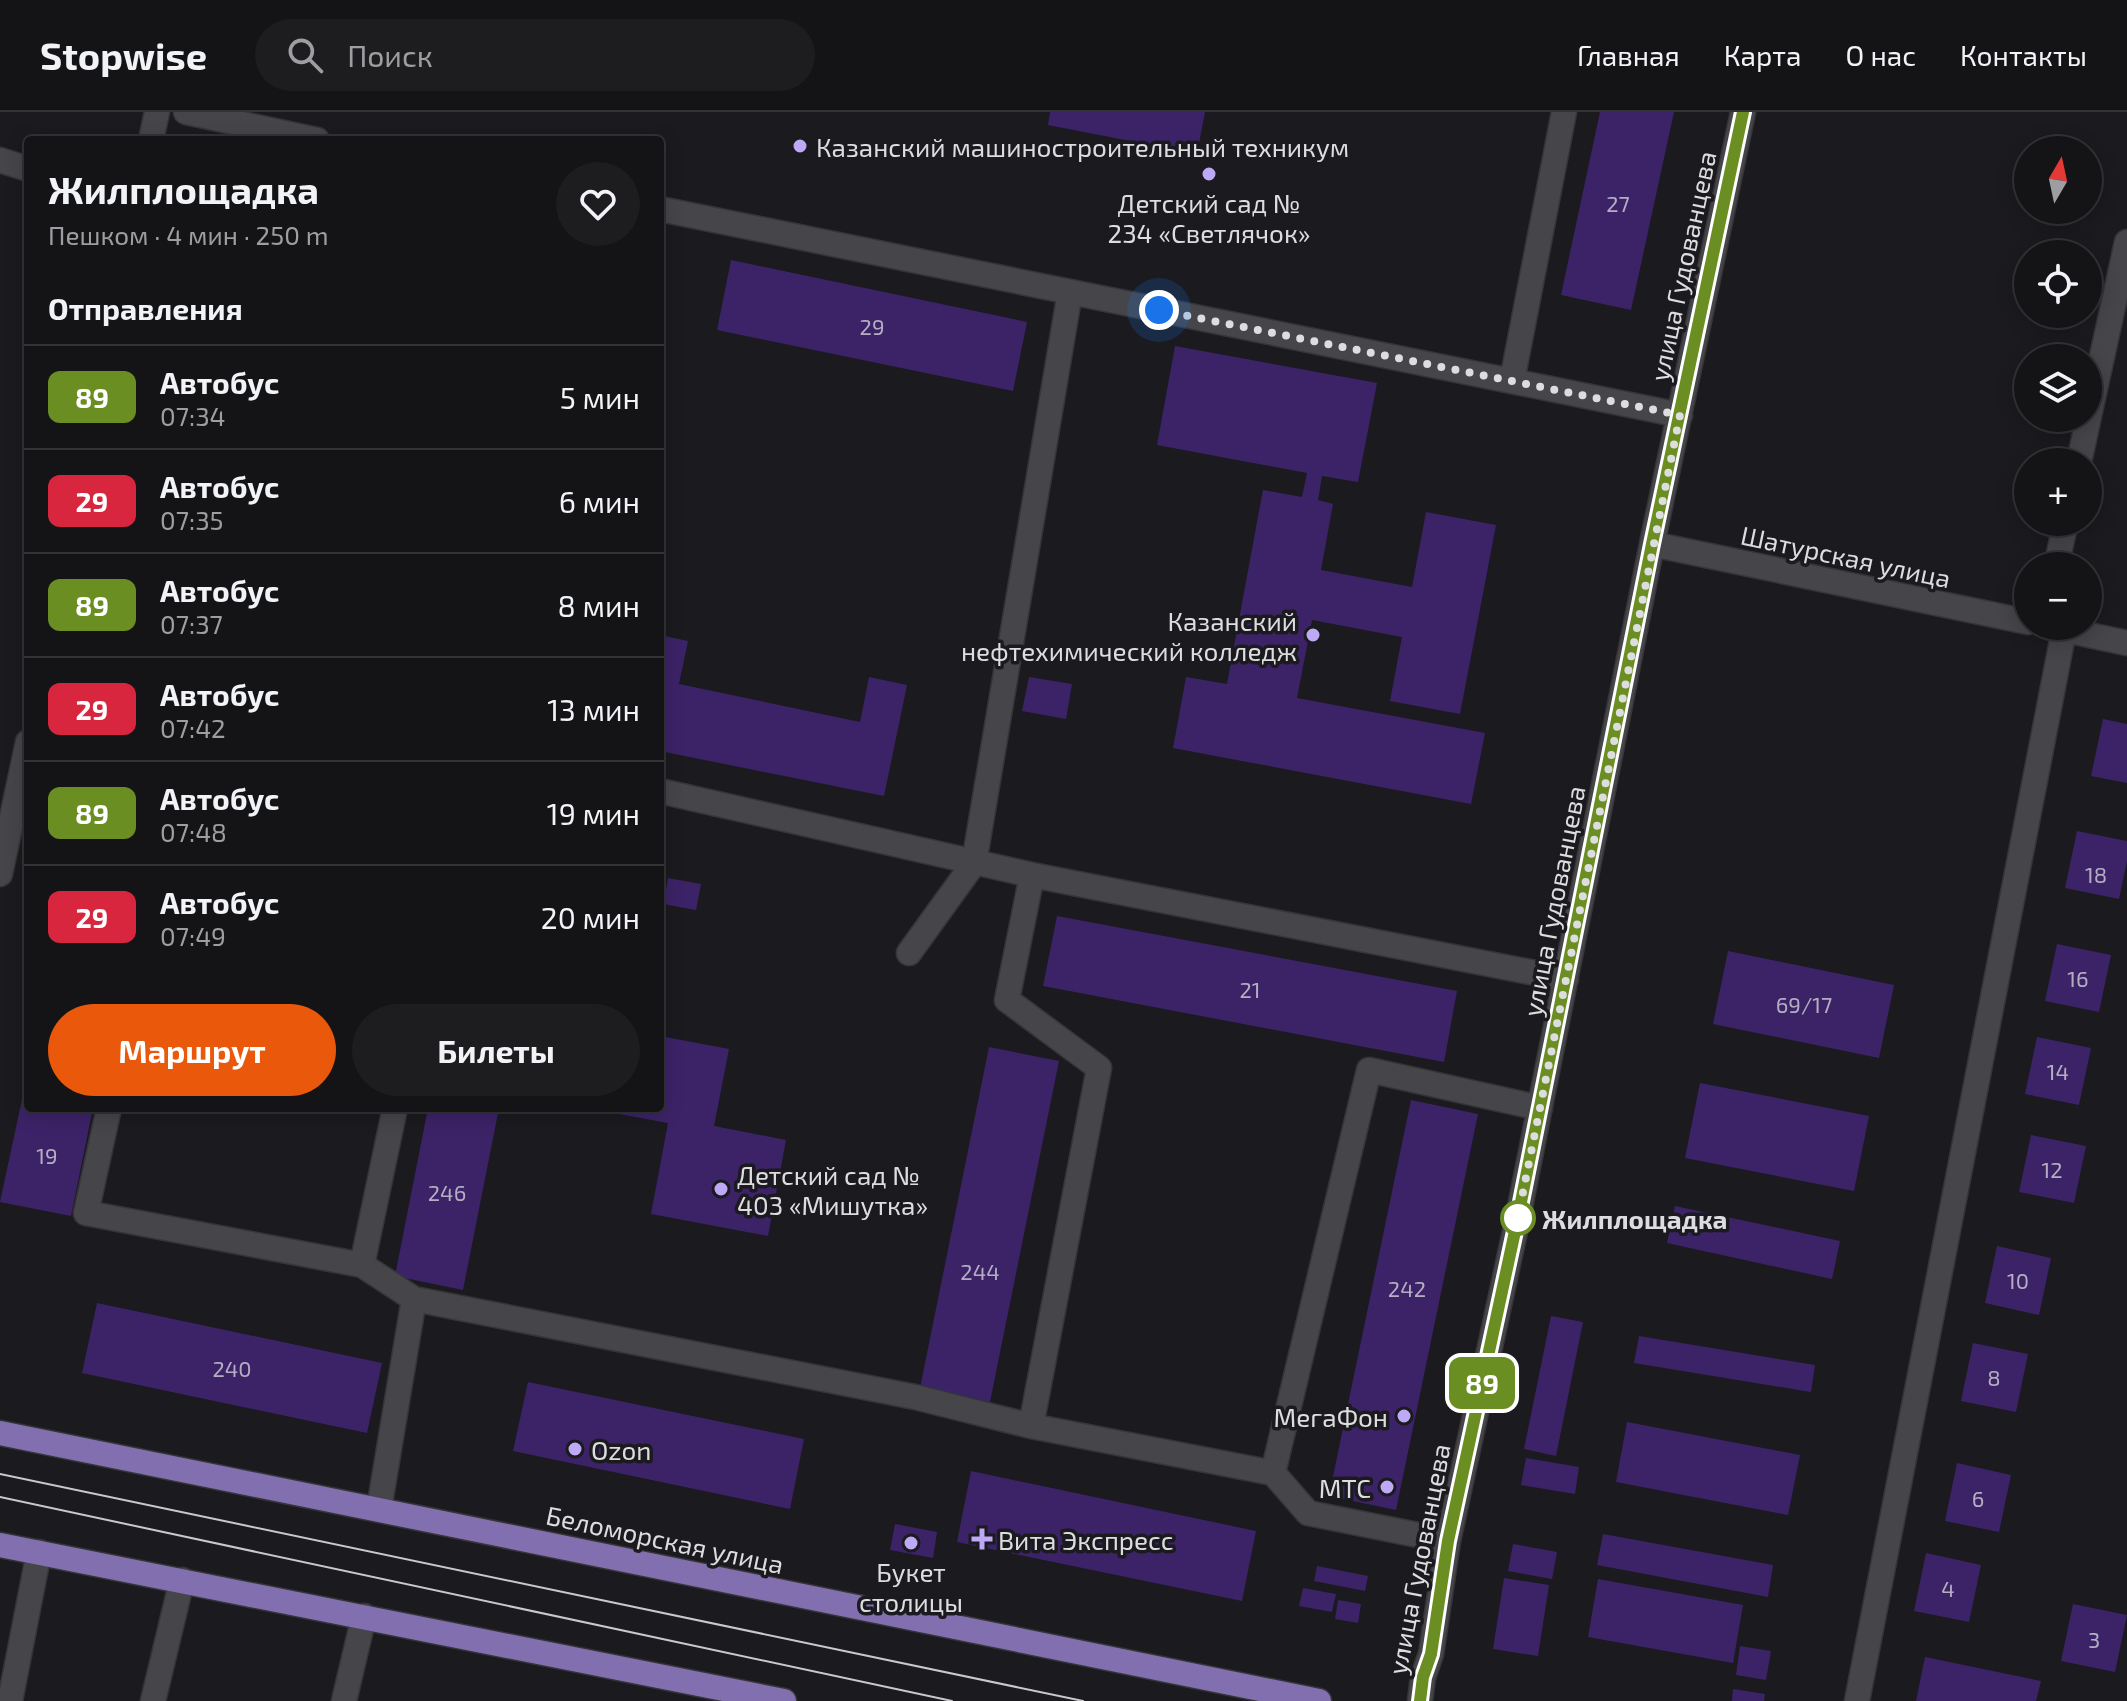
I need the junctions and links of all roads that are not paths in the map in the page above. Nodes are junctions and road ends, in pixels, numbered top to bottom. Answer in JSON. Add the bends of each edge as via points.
{"nodes":[{"id":1,"x":157,"y":112,"type":"edge"},
{"id":2,"x":186,"y":112,"type":"edge"},
{"id":3,"x":1564,"y":112,"type":"edge"},
{"id":4,"x":1743,"y":112,"type":"edge"},
{"id":5,"x":152,"y":136,"type":"edge"},
{"id":6,"x":298,"y":136,"type":"edge"},
{"id":7,"x":0,"y":160,"type":"edge"},
{"id":8,"x":24,"y":168,"type":"edge"},
{"id":9,"x":664,"y":210,"type":"edge"},
{"id":10,"x":2127,"y":242,"type":"edge"},
{"id":11,"x":1070,"y":292,"type":"junction"},
{"id":12,"x":1512,"y":381,"type":"junction"},
{"id":13,"x":1680,"y":415,"type":"junction"},
{"id":14,"x":2082,"y":448,"type":"edge"},
{"id":15,"x":1652,"y":544,"type":"junction"},
{"id":16,"x":2014,"y":619,"type":"edge"},
{"id":17,"x":2102,"y":637,"type":"edge"},
{"id":18,"x":2055,"y":640,"type":"edge"},
{"id":19,"x":2127,"y":643,"type":"edge"},
{"id":20,"x":24,"y":761,"type":"edge"},
{"id":21,"x":664,"y":792,"type":"edge"},
{"id":22,"x":974,"y":863,"type":"junction"},
{"id":23,"x":0,"y":874,"type":"edge"},
{"id":24,"x":1032,"y":875,"type":"junction"},
{"id":25,"x":909,"y":953,"type":"dead end"},
{"id":26,"x":1566,"y":979,"type":"junction"},
{"id":27,"x":1540,"y":1108,"type":"junction"},
{"id":28,"x":108,"y":1112,"type":"edge"},
{"id":29,"x":394,"y":1112,"type":"edge"},
{"id":30,"x":362,"y":1265,"type":"junction"},
{"id":31,"x":414,"y":1299,"type":"junction"},
{"id":32,"x":1031,"y":1426,"type":"junction"},
{"id":33,"x":0,"y":1433,"type":"edge"},
{"id":34,"x":1273,"y":1473,"type":"junction"},
{"id":35,"x":379,"y":1509,"type":"junction"},
{"id":36,"x":1448,"y":1541,"type":"junction"},
{"id":37,"x":0,"y":1545,"type":"edge"},
{"id":38,"x":39,"y":1552,"type":"junction"},
{"id":39,"x":182,"y":1580,"type":"junction"},
{"id":40,"x":364,"y":1616,"type":"junction"},
{"id":41,"x":10,"y":1701,"type":"edge"},
{"id":42,"x":153,"y":1701,"type":"edge"},
{"id":43,"x":344,"y":1701,"type":"edge"},
{"id":44,"x":784,"y":1701,"type":"edge"},
{"id":45,"x":1319,"y":1701,"type":"edge"},
{"id":46,"x":1420,"y":1701,"type":"edge"},
{"id":47,"x":1857,"y":1701,"type":"edge"}],
"edges":[{"from":1,"to":5,"type":"street"},
{"from":2,"to":6,"type":"street"},
{"from":3,"to":12,"type":"street"},
{"from":4,"to":13,"type":"street","name":"улица Гудованцева"},
{"from":7,"to":8,"type":"street"},
{"from":9,"to":11,"type":"street"},
{"from":10,"to":14,"type":"street"},
{"from":11,"to":12,"type":"street"},
{"from":11,"to":22,"type":"street"},
{"from":12,"to":13,"type":"street"},
{"from":13,"to":15,"type":"street","name":"улица Гудованцева"},
{"from":15,"to":16,"type":"street","name":"Шатурская улица"},
{"from":15,"to":26,"type":"street","name":"улица Гудованцева"},
{"from":17,"to":19,"type":"street"},
{"from":18,"to":47,"type":"street"},
{"from":20,"to":23,"type":"street"},
{"from":21,"to":22,"type":"street"},
{"from":22,"to":24,"type":"street"},
{"from":22,"to":25,"type":"street"},
{"from":24,"to":26,"type":"street"},
{"from":24,"to":32,"type":"street","via":[[1007,1000],[1099,1068]]},
{"from":26,"to":27,"type":"street","name":"улица Гудованцева"},
{"from":27,"to":34,"type":"street","via":[[1369,1070]]},
{"from":27,"to":36,"type":"street","name":"улица Гудованцева"},
{"from":28,"to":30,"type":"street","via":[[86,1213]]},
{"from":29,"to":30,"type":"street"},
{"from":30,"to":31,"type":"street"},
{"from":31,"to":32,"type":"street","via":[[915,1397]]},
{"from":31,"to":35,"type":"street"},
{"from":32,"to":34,"type":"street"},
{"from":33,"to":35,"type":"main road","name":"Беломорская улица"},
{"from":34,"to":36,"type":"street","via":[[1308,1513]]},
{"from":35,"to":45,"type":"main road","name":"Беломорская улица"},
{"from":36,"to":46,"type":"street","name":"улица Гудованцева"},
{"from":37,"to":38,"type":"main road"},
{"from":38,"to":39,"type":"main road"},
{"from":38,"to":41,"type":"street"},
{"from":39,"to":40,"type":"main road"},
{"from":39,"to":42,"type":"street"},
{"from":40,"to":43,"type":"street"},
{"from":40,"to":44,"type":"main road"}]}
